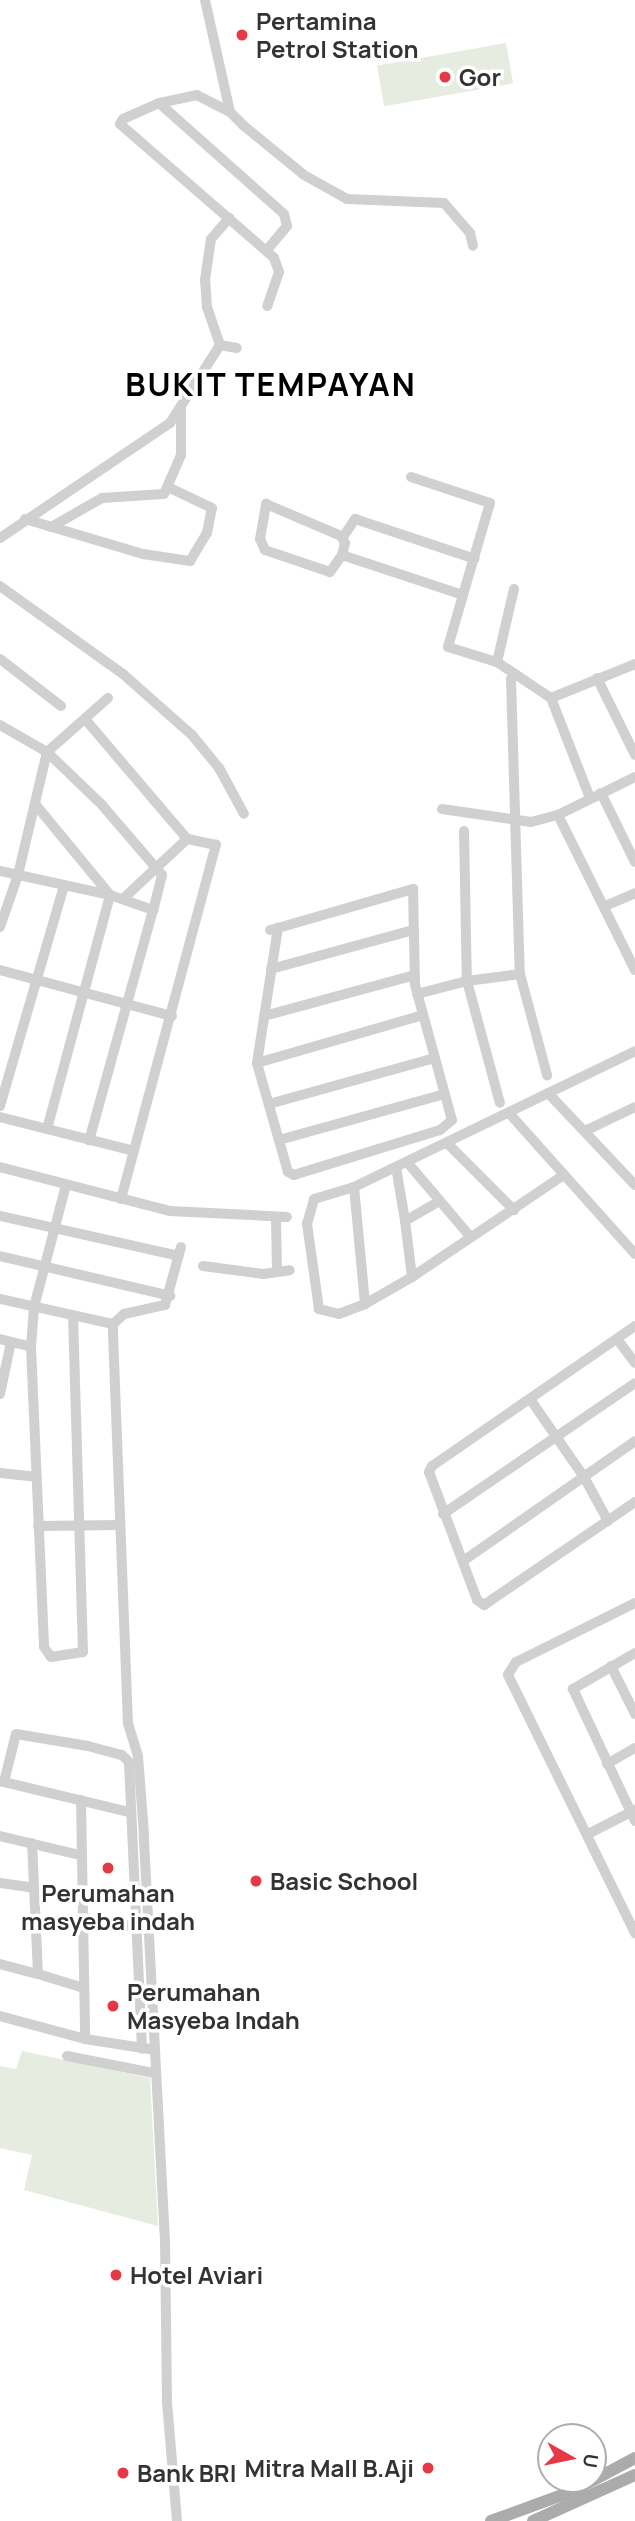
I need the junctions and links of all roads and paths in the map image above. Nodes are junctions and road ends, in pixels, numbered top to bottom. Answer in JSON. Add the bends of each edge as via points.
{"nodes":[{"id":1,"x":205,"y":0,"type":"edge"},
{"id":2,"x":159,"y":103,"type":"junction"},
{"id":3,"x":230,"y":112,"type":"junction"},
{"id":4,"x":229,"y":218,"type":"junction"},
{"id":5,"x":473,"y":246,"type":"dead end"},
{"id":6,"x":267,"y":250,"type":"junction"},
{"id":7,"x":267,"y":306,"type":"dead end"},
{"id":8,"x":220,"y":345,"type":"junction"},
{"id":9,"x":237,"y":348,"type":"dead end"},
{"id":10,"x":181,"y":410,"type":"junction"},
{"id":11,"x":411,"y":477,"type":"dead end"},
{"id":12,"x":168,"y":487,"type":"junction"},
{"id":13,"x":25,"y":519,"type":"junction"},
{"id":14,"x":51,"y":527,"type":"junction"},
{"id":15,"x":343,"y":537,"type":"junction"},
{"id":16,"x":0,"y":538,"type":"edge"},
{"id":17,"x":342,"y":555,"type":"junction"},
{"id":18,"x":475,"y":559,"type":"junction"},
{"id":19,"x":0,"y":586,"type":"edge"},
{"id":20,"x":514,"y":589,"type":"dead end"},
{"id":21,"x":463,"y":595,"type":"junction"},
{"id":22,"x":0,"y":659,"type":"edge"},
{"id":23,"x":498,"y":662,"type":"junction"},
{"id":24,"x":635,"y":664,"type":"edge"},
{"id":25,"x":597,"y":678,"type":"junction"},
{"id":26,"x":511,"y":679,"type":"dead end"},
{"id":27,"x":108,"y":698,"type":"dead end"},
{"id":28,"x":551,"y":698,"type":"junction"},
{"id":29,"x":61,"y":706,"type":"dead end"},
{"id":30,"x":85,"y":719,"type":"junction"},
{"id":31,"x":0,"y":726,"type":"edge"},
{"id":32,"x":47,"y":752,"type":"junction"},
{"id":33,"x":635,"y":755,"type":"edge"},
{"id":34,"x":635,"y":777,"type":"edge"},
{"id":35,"x":595,"y":795,"type":"junction"},
{"id":36,"x":35,"y":804,"type":"junction"},
{"id":37,"x":442,"y":809,"type":"dead end"},
{"id":38,"x":244,"y":814,"type":"dead end"},
{"id":39,"x":558,"y":815,"type":"junction"},
{"id":40,"x":516,"y":820,"type":"junction"},
{"id":41,"x":464,"y":831,"type":"dead end"},
{"id":42,"x":187,"y":839,"type":"junction"},
{"id":43,"x":635,"y":862,"type":"edge"},
{"id":44,"x":154,"y":866,"type":"junction"},
{"id":45,"x":0,"y":871,"type":"edge"},
{"id":46,"x":18,"y":875,"type":"junction"},
{"id":47,"x":64,"y":885,"type":"junction"},
{"id":48,"x":635,"y":892,"type":"edge"},
{"id":49,"x":110,"y":895,"type":"junction"},
{"id":50,"x":124,"y":898,"type":"junction"},
{"id":51,"x":605,"y":906,"type":"junction"},
{"id":52,"x":153,"y":910,"type":"junction"},
{"id":53,"x":1,"y":923,"type":"edge"},
{"id":54,"x":414,"y":930,"type":"junction"},
{"id":55,"x":271,"y":969,"type":"junction"},
{"id":56,"x":0,"y":970,"type":"edge"},
{"id":57,"x":635,"y":970,"type":"edge"},
{"id":58,"x":520,"y":974,"type":"junction"},
{"id":59,"x":415,"y":975,"type":"junction"},
{"id":60,"x":36,"y":980,"type":"junction"},
{"id":61,"x":467,"y":981,"type":"junction"},
{"id":62,"x":81,"y":993,"type":"junction"},
{"id":63,"x":417,"y":994,"type":"junction"},
{"id":64,"x":127,"y":1003,"type":"junction"},
{"id":65,"x":423,"y":1015,"type":"junction"},
{"id":66,"x":264,"y":1016,"type":"junction"},
{"id":67,"x":172,"y":1017,"type":"junction"},
{"id":68,"x":634,"y":1055,"type":"edge"},
{"id":69,"x":435,"y":1058,"type":"junction"},
{"id":70,"x":257,"y":1063,"type":"junction"},
{"id":71,"x":547,"y":1075,"type":"dead end"},
{"id":72,"x":548,"y":1093,"type":"junction"},
{"id":73,"x":445,"y":1094,"type":"junction"},
{"id":74,"x":500,"y":1103,"type":"dead end"},
{"id":75,"x":269,"y":1104,"type":"junction"},
{"id":76,"x":0,"y":1106,"type":"edge"},
{"id":77,"x":635,"y":1107,"type":"edge"},
{"id":78,"x":509,"y":1113,"type":"junction"},
{"id":79,"x":0,"y":1117,"type":"edge"},
{"id":80,"x":47,"y":1129,"type":"junction"},
{"id":81,"x":585,"y":1131,"type":"junction"},
{"id":82,"x":89,"y":1140,"type":"junction"},
{"id":83,"x":279,"y":1140,"type":"junction"},
{"id":84,"x":447,"y":1143,"type":"junction"},
{"id":85,"x":134,"y":1151,"type":"junction"},
{"id":86,"x":401,"y":1165,"type":"junction"},
{"id":87,"x":0,"y":1167,"type":"edge"},
{"id":88,"x":561,"y":1177,"type":"junction"},
{"id":89,"x":66,"y":1185,"type":"junction"},
{"id":90,"x":635,"y":1185,"type":"edge"},
{"id":91,"x":354,"y":1187,"type":"junction"},
{"id":92,"x":121,"y":1199,"type":"junction"},
{"id":93,"x":439,"y":1201,"type":"junction"},
{"id":94,"x":514,"y":1210,"type":"junction"},
{"id":95,"x":0,"y":1216,"type":"edge"},
{"id":96,"x":405,"y":1221,"type":"junction"},
{"id":97,"x":54,"y":1228,"type":"junction"},
{"id":98,"x":469,"y":1235,"type":"junction"},
{"id":99,"x":635,"y":1255,"type":"edge"},
{"id":100,"x":0,"y":1256,"type":"edge"},
{"id":101,"x":44,"y":1266,"type":"junction"},
{"id":102,"x":203,"y":1266,"type":"dead end"},
{"id":103,"x":290,"y":1270,"type":"dead end"},
{"id":104,"x":277,"y":1271,"type":"junction"},
{"id":105,"x":412,"y":1277,"type":"junction"},
{"id":106,"x":170,"y":1296,"type":"junction"},
{"id":107,"x":0,"y":1299,"type":"edge"},
{"id":108,"x":365,"y":1304,"type":"junction"},
{"id":109,"x":34,"y":1307,"type":"junction"},
{"id":110,"x":73,"y":1315,"type":"junction"},
{"id":111,"x":113,"y":1324,"type":"junction"},
{"id":112,"x":635,"y":1326,"type":"edge"},
{"id":113,"x":617,"y":1339,"type":"junction"},
{"id":114,"x":5,"y":1340,"type":"edge"},
{"id":115,"x":31,"y":1347,"type":"junction"},
{"id":116,"x":635,"y":1363,"type":"edge"},
{"id":117,"x":635,"y":1383,"type":"edge"},
{"id":118,"x":0,"y":1394,"type":"edge"},
{"id":119,"x":530,"y":1399,"type":"junction"},
{"id":120,"x":558,"y":1436,"type":"junction"},
{"id":121,"x":635,"y":1441,"type":"edge"},
{"id":122,"x":0,"y":1473,"type":"edge"},
{"id":123,"x":36,"y":1477,"type":"junction"},
{"id":124,"x":584,"y":1477,"type":"junction"},
{"id":125,"x":635,"y":1502,"type":"edge"},
{"id":126,"x":443,"y":1514,"type":"junction"},
{"id":127,"x":608,"y":1521,"type":"junction"},
{"id":128,"x":120,"y":1525,"type":"junction"},
{"id":129,"x":38,"y":1527,"type":"junction"},
{"id":130,"x":80,"y":1527,"type":"junction"},
{"id":131,"x":466,"y":1559,"type":"junction"},
{"id":132,"x":635,"y":1605,"type":"edge"},
{"id":133,"x":635,"y":1653,"type":"edge"},
{"id":134,"x":611,"y":1666,"type":"junction"},
{"id":135,"x":635,"y":1714,"type":"edge"},
{"id":136,"x":635,"y":1748,"type":"edge"},
{"id":137,"x":607,"y":1764,"type":"junction"},
{"id":138,"x":2,"y":1782,"type":"edge"},
{"id":139,"x":81,"y":1800,"type":"junction"},
{"id":140,"x":129,"y":1812,"type":"junction"},
{"id":141,"x":634,"y":1814,"type":"edge"},
{"id":142,"x":588,"y":1834,"type":"junction"},
{"id":143,"x":0,"y":1836,"type":"edge"},
{"id":144,"x":33,"y":1843,"type":"junction"},
{"id":145,"x":79,"y":1855,"type":"junction"},
{"id":146,"x":0,"y":1882,"type":"edge"},
{"id":147,"x":34,"y":1888,"type":"junction"},
{"id":148,"x":81,"y":1917,"type":"junction"},
{"id":149,"x":136,"y":1927,"type":"junction"},
{"id":150,"x":635,"y":1933,"type":"edge"},
{"id":151,"x":0,"y":1964,"type":"edge"},
{"id":152,"x":38,"y":1974,"type":"junction"},
{"id":153,"x":84,"y":1988,"type":"junction"},
{"id":154,"x":0,"y":2016,"type":"edge"},
{"id":155,"x":85,"y":2039,"type":"junction"},
{"id":156,"x":147,"y":2049,"type":"junction"},
{"id":157,"x":67,"y":2056,"type":"dead end"},
{"id":158,"x":154,"y":2073,"type":"junction"},
{"id":159,"x":635,"y":2458,"type":"edge"},
{"id":160,"x":607,"y":2473,"type":"edge"},
{"id":161,"x":635,"y":2475,"type":"edge"},
{"id":162,"x":568,"y":2493,"type":"edge"},
{"id":163,"x":574,"y":2493,"type":"edge"},
{"id":164,"x":579,"y":2503,"type":"junction"},
{"id":165,"x":177,"y":2521,"type":"edge"},
{"id":166,"x":491,"y":2521,"type":"edge"},
{"id":167,"x":533,"y":2521,"type":"edge"}],
"edges":[{"from":1,"to":3,"type":"street"},
{"from":2,"to":3,"type":"street","via":[[203,96]]},
{"from":2,"to":4,"type":"street","via":[[120,124]]},
{"from":2,"to":6,"type":"street","via":[[284,214],[287,226]]},
{"from":3,"to":5,"type":"street","via":[[304,175],[347,199],[444,203],[470,233]]},
{"from":4,"to":6,"type":"street"},
{"from":4,"to":8,"type":"street","via":[[211,239],[205,280],[207,307]]},
{"from":6,"to":7,"type":"street","via":[[279,272]]},
{"from":8,"to":9,"type":"street"},
{"from":8,"to":10,"type":"street"},
{"from":10,"to":12,"type":"street","via":[[181,455]]},
{"from":10,"to":13,"type":"street","via":[[138,446]]},
{"from":11,"to":18,"type":"street","via":[[490,503]]},
{"from":12,"to":14,"type":"street","via":[[158,496],[102,498]]},
{"from":12,"to":14,"type":"street","via":[[212,508],[208,533],[190,561],[143,554]]},
{"from":13,"to":14,"type":"street"},
{"from":13,"to":16,"type":"street"},
{"from":15,"to":17,"type":"street"},
{"from":15,"to":17,"type":"street","via":[[266,504],[260,539],[265,550],[330,572]]},
{"from":15,"to":18,"type":"street","via":[[355,519]]},
{"from":17,"to":21,"type":"street"},
{"from":18,"to":21,"type":"street"},
{"from":19,"to":38,"type":"street","via":[[122,674],[192,735],[219,768]]},
{"from":20,"to":23,"type":"street"},
{"from":21,"to":23,"type":"street","via":[[447,647]]},
{"from":22,"to":29,"type":"street"},
{"from":23,"to":28,"type":"street"},
{"from":24,"to":25,"type":"street"},
{"from":25,"to":28,"type":"street"},
{"from":25,"to":33,"type":"street"},
{"from":26,"to":40,"type":"street"},
{"from":27,"to":30,"type":"street"},
{"from":28,"to":35,"type":"street"},
{"from":30,"to":32,"type":"street"},
{"from":30,"to":42,"type":"street"},
{"from":31,"to":32,"type":"street"},
{"from":32,"to":36,"type":"street"},
{"from":32,"to":44,"type":"street","via":[[102,805]]},
{"from":34,"to":35,"type":"street"},
{"from":35,"to":39,"type":"street"},
{"from":35,"to":43,"type":"street"},
{"from":36,"to":46,"type":"street"},
{"from":36,"to":49,"type":"street"},
{"from":37,"to":40,"type":"street"},
{"from":39,"to":40,"type":"street","via":[[544,821]]},
{"from":39,"to":51,"type":"street"},
{"from":40,"to":58,"type":"street"},
{"from":41,"to":61,"type":"street"},
{"from":42,"to":44,"type":"street"},
{"from":42,"to":67,"type":"street","via":[[214,843],[216,850]]},
{"from":44,"to":50,"type":"street"},
{"from":44,"to":52,"type":"street","via":[[163,880]]},
{"from":45,"to":46,"type":"street"},
{"from":46,"to":47,"type":"street"},
{"from":46,"to":53,"type":"street"},
{"from":47,"to":49,"type":"street"},
{"from":47,"to":60,"type":"street"},
{"from":48,"to":51,"type":"street"},
{"from":49,"to":50,"type":"street"},
{"from":49,"to":62,"type":"street"},
{"from":50,"to":52,"type":"street"},
{"from":51,"to":57,"type":"street"},
{"from":52,"to":64,"type":"street"},
{"from":54,"to":55,"type":"street"},
{"from":54,"to":55,"type":"street","via":[[413,889],[274,929]]},
{"from":54,"to":59,"type":"street"},
{"from":55,"to":66,"type":"street"},
{"from":56,"to":60,"type":"street"},
{"from":58,"to":61,"type":"street"},
{"from":58,"to":71,"type":"street"},
{"from":59,"to":63,"type":"street"},
{"from":59,"to":66,"type":"street"},
{"from":60,"to":62,"type":"street"},
{"from":60,"to":76,"type":"street"},
{"from":61,"to":63,"type":"street"},
{"from":61,"to":74,"type":"street"},
{"from":62,"to":64,"type":"street"},
{"from":62,"to":80,"type":"street"},
{"from":63,"to":65,"type":"street"},
{"from":64,"to":67,"type":"street"},
{"from":64,"to":82,"type":"street"},
{"from":65,"to":69,"type":"street"},
{"from":65,"to":70,"type":"street"},
{"from":66,"to":70,"type":"street"},
{"from":67,"to":85,"type":"street"},
{"from":68,"to":72,"type":"street"},
{"from":69,"to":73,"type":"street"},
{"from":69,"to":75,"type":"street"},
{"from":70,"to":75,"type":"street"},
{"from":72,"to":78,"type":"street"},
{"from":72,"to":81,"type":"street"},
{"from":73,"to":83,"type":"street"},
{"from":73,"to":83,"type":"street","via":[[452,1120],[440,1130],[294,1175],[288,1172]]},
{"from":75,"to":83,"type":"street"},
{"from":77,"to":81,"type":"street"},
{"from":78,"to":84,"type":"street"},
{"from":78,"to":88,"type":"street"},
{"from":79,"to":80,"type":"street"},
{"from":80,"to":82,"type":"street"},
{"from":81,"to":90,"type":"street"},
{"from":82,"to":85,"type":"street"},
{"from":84,"to":86,"type":"street"},
{"from":84,"to":94,"type":"street"},
{"from":85,"to":92,"type":"street"},
{"from":86,"to":91,"type":"street"},
{"from":86,"to":93,"type":"street"},
{"from":86,"to":96,"type":"street"},
{"from":87,"to":89,"type":"street"},
{"from":88,"to":94,"type":"street"},
{"from":88,"to":99,"type":"street"},
{"from":89,"to":92,"type":"street"},
{"from":89,"to":97,"type":"street"},
{"from":91,"to":108,"type":"street"},
{"from":91,"to":108,"type":"street","via":[[314,1199],[307,1224],[318,1309],[339,1314]]},
{"from":92,"to":104,"type":"street","via":[[170,1212],[282,1218]]},
{"from":93,"to":96,"type":"street"},
{"from":93,"to":98,"type":"street"},
{"from":94,"to":98,"type":"street"},
{"from":95,"to":97,"type":"street"},
{"from":96,"to":105,"type":"street"},
{"from":97,"to":101,"type":"street"},
{"from":97,"to":106,"type":"street","via":[[180,1251]]},
{"from":98,"to":105,"type":"street"},
{"from":100,"to":101,"type":"street"},
{"from":101,"to":106,"type":"street"},
{"from":101,"to":109,"type":"street"},
{"from":102,"to":104,"type":"street"},
{"from":103,"to":104,"type":"street"},
{"from":105,"to":108,"type":"street"},
{"from":106,"to":111,"type":"street","via":[[164,1306],[136,1309]]},
{"from":107,"to":109,"type":"street"},
{"from":109,"to":110,"type":"street"},
{"from":109,"to":115,"type":"street"},
{"from":110,"to":111,"type":"street"},
{"from":110,"to":130,"type":"street"},
{"from":111,"to":128,"type":"street"},
{"from":112,"to":113,"type":"street"},
{"from":113,"to":116,"type":"street"},
{"from":113,"to":119,"type":"street"},
{"from":114,"to":115,"type":"street"},
{"from":114,"to":118,"type":"street"},
{"from":115,"to":123,"type":"street"},
{"from":117,"to":120,"type":"street"},
{"from":119,"to":120,"type":"street"},
{"from":119,"to":126,"type":"street","via":[[430,1468]]},
{"from":120,"to":124,"type":"street"},
{"from":120,"to":126,"type":"street"},
{"from":121,"to":124,"type":"street"},
{"from":122,"to":123,"type":"street"},
{"from":123,"to":129,"type":"street"},
{"from":124,"to":127,"type":"street"},
{"from":124,"to":131,"type":"street"},
{"from":125,"to":127,"type":"street"},
{"from":126,"to":131,"type":"street"},
{"from":127,"to":131,"type":"street","via":[[490,1604],[477,1600]]},
{"from":128,"to":130,"type":"street"},
{"from":128,"to":156,"type":"street","via":[[128,1724],[138,1756],[144,1834]]},
{"from":129,"to":130,"type":"street"},
{"from":129,"to":130,"type":"street","via":[[44,1647],[51,1657],[83,1652]]},
{"from":132,"to":142,"type":"street","via":[[516,1662],[508,1675]]},
{"from":133,"to":134,"type":"street"},
{"from":134,"to":135,"type":"street"},
{"from":134,"to":137,"type":"street","via":[[573,1689]]},
{"from":136,"to":137,"type":"street"},
{"from":137,"to":141,"type":"street"},
{"from":138,"to":139,"type":"street"},
{"from":138,"to":140,"type":"street","via":[[14,1735],[88,1746],[122,1755],[129,1762]]},
{"from":139,"to":140,"type":"street"},
{"from":139,"to":145,"type":"street"},
{"from":140,"to":149,"type":"street"},
{"from":141,"to":142,"type":"street"},
{"from":142,"to":150,"type":"street"},
{"from":143,"to":144,"type":"street"},
{"from":144,"to":145,"type":"street"},
{"from":144,"to":147,"type":"street"},
{"from":145,"to":148,"type":"street"},
{"from":146,"to":147,"type":"street"},
{"from":147,"to":152,"type":"street"},
{"from":148,"to":149,"type":"street"},
{"from":148,"to":153,"type":"street"},
{"from":149,"to":156,"type":"street"},
{"from":151,"to":152,"type":"street"},
{"from":152,"to":153,"type":"street"},
{"from":153,"to":155,"type":"street"},
{"from":154,"to":155,"type":"street"},
{"from":155,"to":156,"type":"street"},
{"from":156,"to":158,"type":"street"},
{"from":157,"to":158,"type":"street"},
{"from":158,"to":165,"type":"street"},
{"from":159,"to":160,"type":"main road"},
{"from":161,"to":164,"type":"main road"},
{"from":162,"to":166,"type":"main road"},
{"from":163,"to":164,"type":"main road"},
{"from":164,"to":167,"type":"main road"}]}
